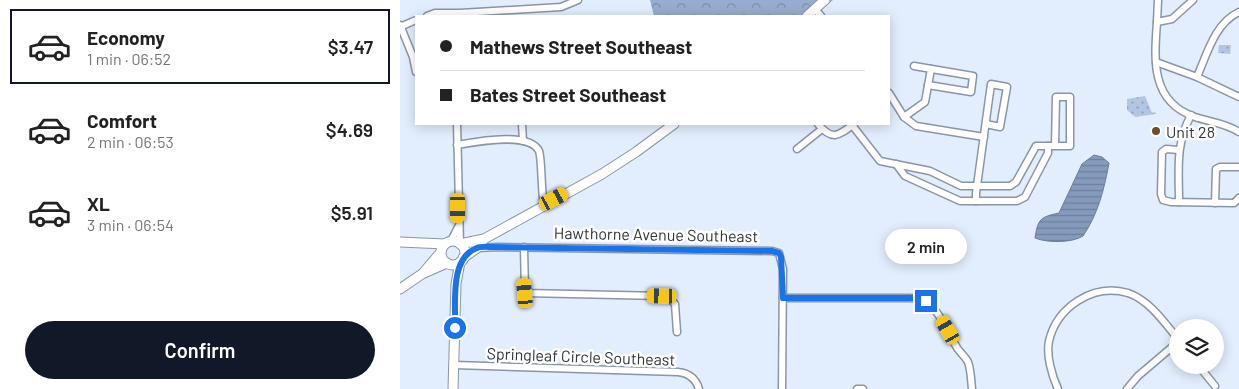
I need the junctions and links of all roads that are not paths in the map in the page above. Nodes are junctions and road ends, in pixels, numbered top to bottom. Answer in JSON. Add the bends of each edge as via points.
{"nodes":[{"id":1,"x":520,"y":0,"type":"edge"},
{"id":2,"x":578,"y":0,"type":"edge"},
{"id":3,"x":825,"y":0,"type":"edge"},
{"id":4,"x":1158,"y":0,"type":"edge"},
{"id":5,"x":1193,"y":0,"type":"edge"},
{"id":6,"x":520,"y":9,"type":"junction"},
{"id":7,"x":1239,"y":12,"type":"edge"},
{"id":8,"x":818,"y":13,"type":"edge"},
{"id":9,"x":430,"y":15,"type":"edge"},
{"id":10,"x":415,"y":20,"type":"edge"},
{"id":11,"x":1156,"y":22,"type":"junction"},
{"id":12,"x":400,"y":26,"type":"edge"},
{"id":13,"x":1156,"y":62,"type":"junction"},
{"id":14,"x":914,"y":66,"type":"dead end"},
{"id":15,"x":415,"y":67,"type":"edge"},
{"id":16,"x":931,"y":69,"type":"junction"},
{"id":17,"x":1197,"y":77,"type":"junction"},
{"id":18,"x":928,"y":85,"type":"junction"},
{"id":19,"x":890,"y":96,"type":"edge"},
{"id":20,"x":1239,"y":97,"type":"edge"},
{"id":21,"x":1191,"y":115,"type":"junction"},
{"id":22,"x":904,"y":117,"type":"junction"},
{"id":23,"x":986,"y":124,"type":"junction"},
{"id":24,"x":457,"y":125,"type":"edge"},
{"id":25,"x":522,"y":125,"type":"edge"},
{"id":26,"x":673,"y":125,"type":"edge"},
{"id":27,"x":852,"y":125,"type":"edge"},
{"id":28,"x":854,"y":125,"type":"edge"},
{"id":29,"x":820,"y":126,"type":"edge"},
{"id":30,"x":1239,"y":132,"type":"edge"},
{"id":31,"x":984,"y":137,"type":"junction"},
{"id":32,"x":523,"y":141,"type":"junction"},
{"id":33,"x":458,"y":145,"type":"junction"},
{"id":34,"x":1052,"y":146,"type":"junction"},
{"id":35,"x":796,"y":149,"type":"dead end"},
{"id":36,"x":1179,"y":150,"type":"junction"},
{"id":37,"x":896,"y":164,"type":"junction"},
{"id":38,"x":1239,"y":167,"type":"edge"},
{"id":39,"x":977,"y":186,"type":"junction"},
{"id":40,"x":1239,"y":198,"type":"edge"},
{"id":41,"x":976,"y":201,"type":"junction"},
{"id":42,"x":1179,"y":202,"type":"junction"},
{"id":43,"x":1215,"y":203,"type":"junction"},
{"id":44,"x":544,"y":205,"type":"junction"},
{"id":45,"x":486,"y":238,"type":"junction"},
{"id":46,"x":400,"y":242,"type":"edge"},
{"id":47,"x":450,"y":246,"type":"junction"},
{"id":48,"x":498,"y":247,"type":"junction"},
{"id":49,"x":524,"y":247,"type":"junction"},
{"id":50,"x":477,"y":248,"type":"junction"},
{"id":51,"x":462,"y":260,"type":"junction"},
{"id":52,"x":447,"y":264,"type":"junction"},
{"id":53,"x":422,"y":274,"type":"junction"},
{"id":54,"x":400,"y":289,"type":"edge"},
{"id":55,"x":456,"y":290,"type":"junction"},
{"id":56,"x":783,"y":298,"type":"junction"},
{"id":57,"x":1169,"y":330,"type":"edge"},
{"id":58,"x":677,"y":332,"type":"dead end"},
{"id":59,"x":1169,"y":349,"type":"edge"},
{"id":60,"x":454,"y":365,"type":"junction"},
{"id":61,"x":1205,"y":374,"type":"edge"},
{"id":62,"x":1215,"y":386,"type":"dead end"},
{"id":63,"x":453,"y":389,"type":"edge"},
{"id":64,"x":699,"y":389,"type":"edge"},
{"id":65,"x":782,"y":389,"type":"edge"},
{"id":66,"x":857,"y":389,"type":"edge"},
{"id":67,"x":863,"y":389,"type":"edge"},
{"id":68,"x":972,"y":389,"type":"edge"},
{"id":69,"x":1058,"y":389,"type":"edge"},
{"id":70,"x":1127,"y":389,"type":"edge"}],
"edges":[{"from":1,"to":6,"type":"street"},
{"from":2,"to":6,"type":"street","via":[[561,7]]},
{"from":3,"to":8,"type":"street"},
{"from":4,"to":11,"type":"street"},
{"from":5,"to":11,"type":"street","via":[[1172,19]]},
{"from":6,"to":9,"type":"street"},
{"from":7,"to":17,"type":"street","via":[[1216,32]]},
{"from":10,"to":12,"type":"street"},
{"from":11,"to":13,"type":"street"},
{"from":12,"to":15,"type":"street"},
{"from":13,"to":17,"type":"street"},
{"from":13,"to":21,"type":"street","via":[[1157,78],[1163,93],[1177,108]]},
{"from":14,"to":16,"type":"street"},
{"from":16,"to":18,"type":"street"},
{"from":16,"to":18,"type":"street","via":[[973,76],[971,92]]},
{"from":17,"to":20,"type":"street"},
{"from":18,"to":22,"type":"street","via":[[924,105]]},
{"from":19,"to":22,"type":"street"},
{"from":21,"to":30,"type":"street"},
{"from":21,"to":36,"type":"street"},
{"from":22,"to":31,"type":"street","via":[[922,128]]},
{"from":23,"to":23,"type":"street","via":[[991,84],[1007,87],[1000,127]]},
{"from":23,"to":31,"type":"street"},
{"from":24,"to":33,"type":"street"},
{"from":25,"to":32,"type":"street"},
{"from":26,"to":44,"type":"street","via":[[622,161]]},
{"from":27,"to":29,"type":"street","via":[[838,135],[828,134]]},
{"from":28,"to":37,"type":"street","via":[[880,161]]},
{"from":29,"to":35,"type":"street"},
{"from":31,"to":39,"type":"street"},
{"from":32,"to":33,"type":"street","via":[[492,139]]},
{"from":32,"to":44,"type":"street","via":[[533,144],[539,152]]},
{"from":33,"to":47,"type":"street","via":[[458,227]]},
{"from":34,"to":34,"type":"street","via":[[1070,146],[1070,97],[1056,97]]},
{"from":34,"to":39,"type":"street","via":[[1036,146],[1010,186]]},
{"from":34,"to":41,"type":"street","via":[[1022,199]]},
{"from":36,"to":42,"type":"street"},
{"from":36,"to":42,"type":"street","via":[[1162,152],[1161,194],[1166,202]]},
{"from":37,"to":39,"type":"street","via":[[930,171],[961,186]]},
{"from":37,"to":41,"type":"street","via":[[905,176],[920,183],[960,201]]},
{"from":38,"to":43,"type":"street","via":[[1216,169]]},
{"from":39,"to":41,"type":"street"},
{"from":40,"to":43,"type":"street","via":[[1234,203]]},
{"from":42,"to":43,"type":"street"},
{"from":44,"to":45,"type":"street"},
{"from":45,"to":47,"type":"street"},
{"from":45,"to":48,"type":"street"},
{"from":45,"to":50,"type":"street"},
{"from":46,"to":47,"type":"street","via":[[414,242],[436,251]]},
{"from":47,"to":51,"type":"street","via":[[464,252]]},
{"from":47,"to":52,"type":"street","via":[[442,257]]},
{"from":47,"to":53,"type":"street"},
{"from":48,"to":49,"type":"street","name":"Hawthorne Avenue Southeast"},
{"from":48,"to":50,"type":"street","name":"Hawthorne Avenue Southeast"},
{"from":49,"to":56,"type":"street","name":"Hawthorne Avenue Southeast","via":[[772,251],[781,257]]},
{"from":49,"to":58,"type":"street","via":[[525,293],[662,296],[675,304]]},
{"from":50,"to":51,"type":"street"},
{"from":51,"to":52,"type":"street","via":[[454,265]]},
{"from":51,"to":55,"type":"street"},
{"from":52,"to":53,"type":"street"},
{"from":52,"to":55,"type":"street"},
{"from":53,"to":54,"type":"street"},
{"from":55,"to":60,"type":"street"},
{"from":56,"to":65,"type":"street"},
{"from":56,"to":68,"type":"street","via":[[918,298],[926,301],[967,359]]},
{"from":57,"to":69,"type":"street","via":[[1139,298],[1114,291],[1086,296],[1064,311],[1054,325],[1048,343],[1049,360]]},
{"from":59,"to":70,"type":"street"},
{"from":60,"to":63,"type":"street"},
{"from":60,"to":64,"type":"street","name":"Springleaf Circle Southeast","via":[[678,372],[690,376]]},
{"from":61,"to":62,"type":"street"},
{"from":66,"to":67,"type":"street"}]}
